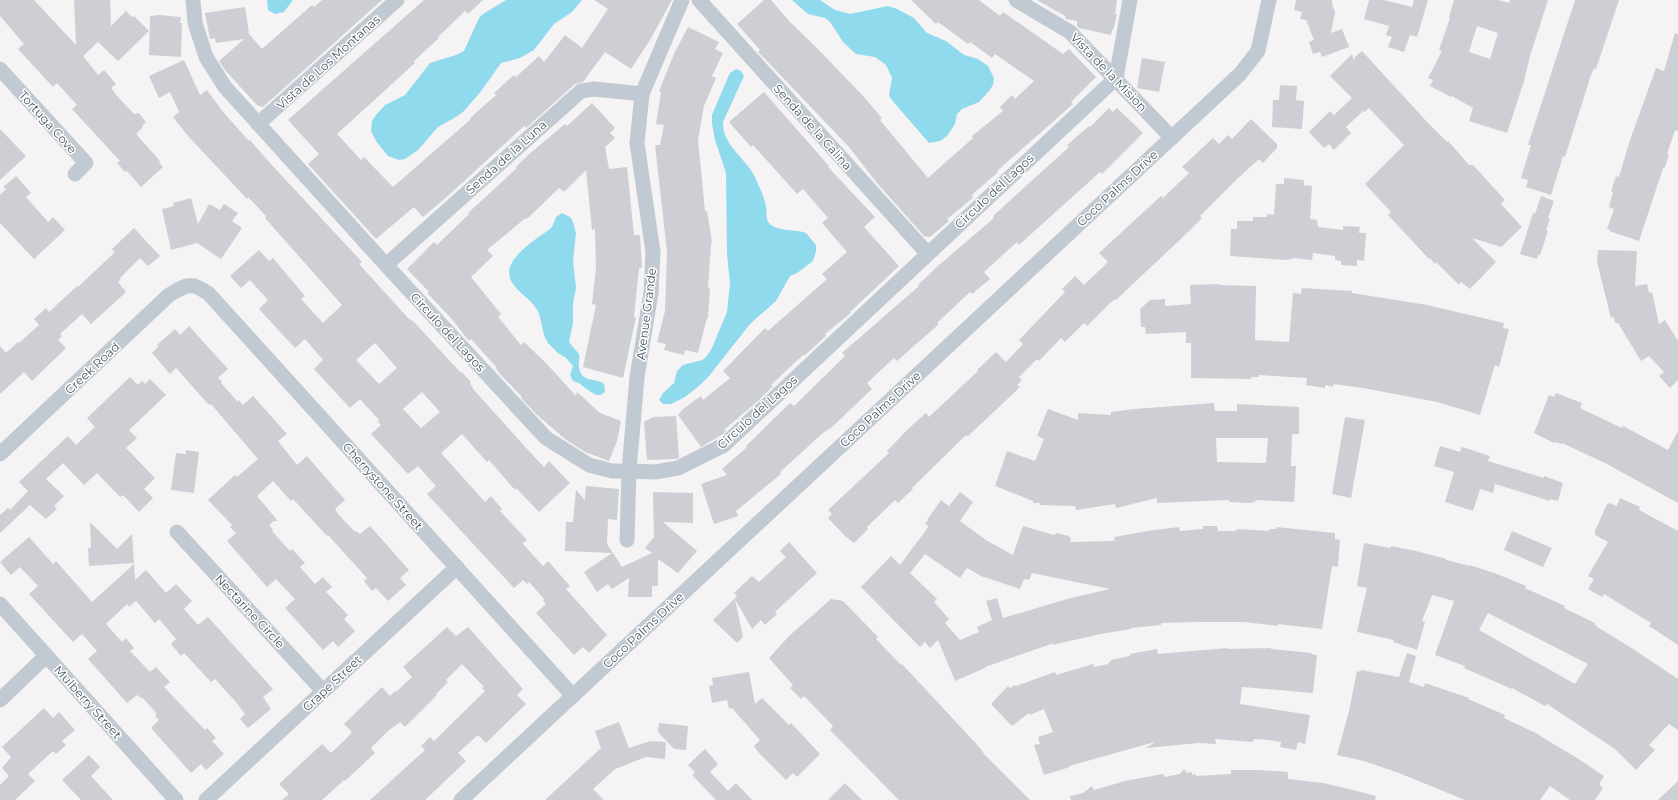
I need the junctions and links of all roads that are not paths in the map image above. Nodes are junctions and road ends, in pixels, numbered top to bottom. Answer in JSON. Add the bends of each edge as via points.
{"nodes":[{"id":1,"x":193,"y":0,"type":"edge"},
{"id":2,"x":397,"y":0,"type":"edge"},
{"id":3,"x":682,"y":0,"type":"edge"},
{"id":4,"x":699,"y":0,"type":"edge"},
{"id":5,"x":1016,"y":0,"type":"edge"},
{"id":6,"x":1130,"y":0,"type":"edge"},
{"id":7,"x":1269,"y":0,"type":"edge"},
{"id":8,"x":0,"y":69,"type":"edge"},
{"id":9,"x":1116,"y":78,"type":"junction"},
{"id":10,"x":642,"y":94,"type":"junction"},
{"id":11,"x":258,"y":124,"type":"junction"},
{"id":12,"x":1172,"y":138,"type":"junction"},
{"id":13,"x":75,"y":174,"type":"dead end"},
{"id":14,"x":927,"y":253,"type":"junction"},
{"id":15,"x":386,"y":265,"type":"junction"},
{"id":16,"x":187,"y":285,"type":"joint"},
{"id":17,"x":0,"y":454,"type":"edge"},
{"id":18,"x":629,"y":471,"type":"junction"},
{"id":19,"x":177,"y":532,"type":"dead end"},
{"id":20,"x":627,"y":540,"type":"dead end"},
{"id":21,"x":457,"y":567,"type":"junction"},
{"id":22,"x":0,"y":604,"type":"edge"},
{"id":23,"x":46,"y":656,"type":"junction"},
{"id":24,"x":323,"y":691,"type":"junction"},
{"id":25,"x":573,"y":696,"type":"junction"},
{"id":26,"x":0,"y":700,"type":"edge"},
{"id":27,"x":176,"y":800,"type":"edge"},
{"id":28,"x":206,"y":800,"type":"edge"},
{"id":29,"x":461,"y":800,"type":"edge"}],
"edges":[{"from":1,"to":11,"type":"street","name":"Circulo del Lagos","via":[[195,23],[206,57],[225,87]]},
{"from":2,"to":11,"type":"street","name":"Vista de Los Montanas"},
{"from":3,"to":10,"type":"street","name":"Avenue Grande"},
{"from":4,"to":14,"type":"street","name":"Senda de la Calina"},
{"from":5,"to":9,"type":"street","name":"Vista de la Mision","via":[[1070,32]]},
{"from":6,"to":9,"type":"street"},
{"from":7,"to":12,"type":"street","name":"Coco Palms Drive","via":[[1258,51],[1240,74]]},
{"from":8,"to":13,"type":"street","name":"Tortuga Cove","via":[[86,163]]},
{"from":9,"to":12,"type":"street","name":"Vista de la Mision"},
{"from":9,"to":14,"type":"street","name":"Circulo del Lagos"},
{"from":10,"to":15,"type":"street","name":"Senda de la Luna","via":[[594,89],[580,91]]},
{"from":10,"to":18,"type":"street","name":"Avenue Grande","via":[[637,143],[653,252],[651,293],[637,377]]},
{"from":11,"to":15,"type":"street","name":"Circulo del Lagos"},
{"from":12,"to":25,"type":"street","name":"Coco Palms Drive"},
{"from":14,"to":18,"type":"street","name":"Circulo del Lagos","via":[[724,445],[678,468],[655,472]]},
{"from":15,"to":18,"type":"street","name":"Circulo del Lagos","via":[[546,438],[589,465],[612,472]]},
{"from":16,"to":17,"type":"street","name":"Creek Road","via":[[169,295]]},
{"from":16,"to":21,"type":"street","name":"Cherrystone Street","via":[[197,286],[209,294]]},
{"from":18,"to":20,"type":"street","name":"Avenue Grande"},
{"from":19,"to":24,"type":"street","name":"Nectarine Circle"},
{"from":21,"to":24,"type":"street","name":"Grape Street"},
{"from":21,"to":25,"type":"street","name":"Cherrystone Street"},
{"from":22,"to":23,"type":"street","name":"Mulberry Street"},
{"from":23,"to":26,"type":"street"},
{"from":23,"to":27,"type":"street","name":"Mulberry Street"},
{"from":24,"to":28,"type":"street","name":"Grape Street"},
{"from":25,"to":29,"type":"street","name":"Coco Palms Drive"}]}
